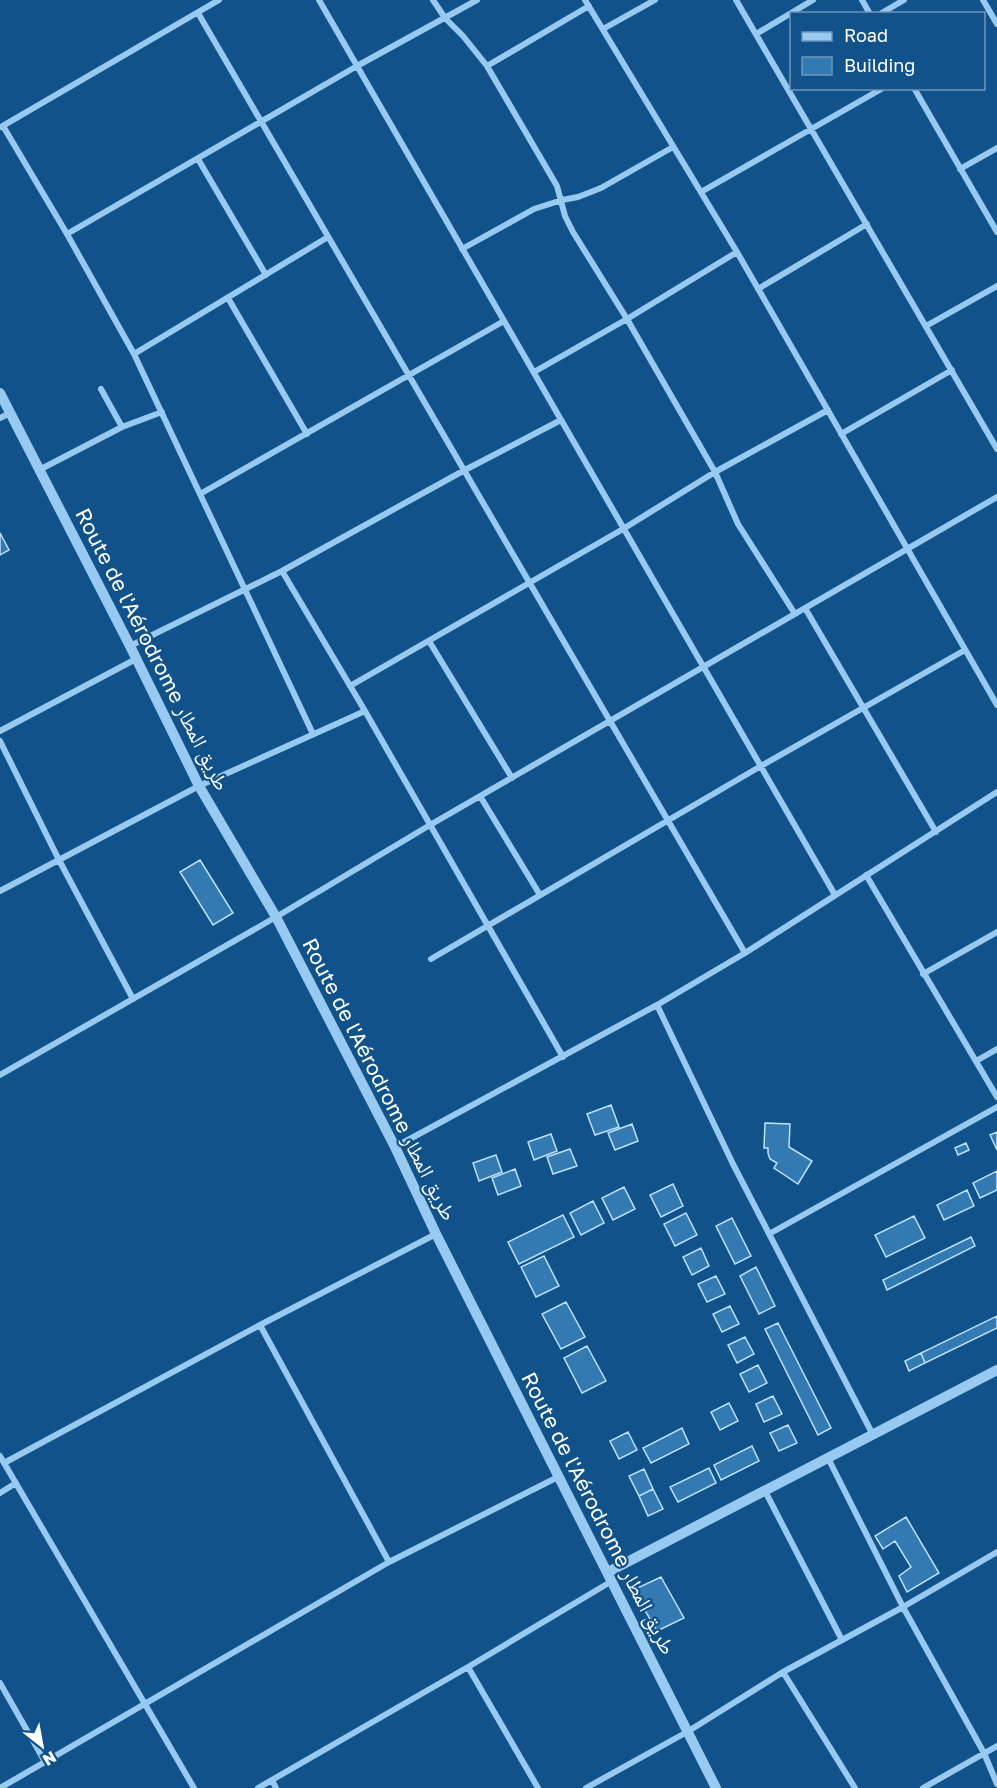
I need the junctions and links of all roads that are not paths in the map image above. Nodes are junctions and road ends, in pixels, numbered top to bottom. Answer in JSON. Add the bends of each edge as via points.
{"nodes":[{"id":1,"x":219,"y":0,"type":"edge"},
{"id":2,"x":319,"y":0,"type":"edge"},
{"id":3,"x":433,"y":0,"type":"edge"},
{"id":4,"x":477,"y":0,"type":"edge"},
{"id":5,"x":655,"y":0,"type":"edge"},
{"id":6,"x":736,"y":0,"type":"edge"},
{"id":7,"x":813,"y":0,"type":"edge"},
{"id":8,"x":904,"y":0,"type":"edge"},
{"id":9,"x":983,"y":0,"type":"edge"},
{"id":10,"x":587,"y":3,"type":"edge"},
{"id":11,"x":793,"y":12,"type":"edge"},
{"id":12,"x":883,"y":12,"type":"edge"},
{"id":13,"x":198,"y":13,"type":"junction"},
{"id":14,"x":790,"y":14,"type":"edge"},
{"id":15,"x":445,"y":18,"type":"junction"},
{"id":16,"x":997,"y":24,"type":"edge"},
{"id":17,"x":603,"y":29,"type":"junction"},
{"id":18,"x":756,"y":34,"type":"junction"},
{"id":19,"x":357,"y":66,"type":"junction"},
{"id":20,"x":487,"y":66,"type":"junction"},
{"id":21,"x":880,"y":90,"type":"edge"},
{"id":22,"x":915,"y":90,"type":"edge"},
{"id":23,"x":261,"y":122,"type":"junction"},
{"id":24,"x":1,"y":127,"type":"edge"},
{"id":25,"x":812,"y":129,"type":"junction"},
{"id":26,"x":674,"y":147,"type":"junction"},
{"id":27,"x":997,"y":148,"type":"edge"},
{"id":28,"x":198,"y":159,"type":"junction"},
{"id":29,"x":960,"y":169,"type":"junction"},
{"id":30,"x":701,"y":192,"type":"junction"},
{"id":31,"x":562,"y":200,"type":"junction"},
{"id":32,"x":867,"y":224,"type":"junction"},
{"id":33,"x":997,"y":232,"type":"edge"},
{"id":34,"x":68,"y":234,"type":"junction"},
{"id":35,"x":328,"y":237,"type":"junction"},
{"id":36,"x":462,"y":249,"type":"junction"},
{"id":37,"x":737,"y":252,"type":"junction"},
{"id":38,"x":266,"y":274,"type":"junction"},
{"id":39,"x":997,"y":286,"type":"edge"},
{"id":40,"x":758,"y":289,"type":"junction"},
{"id":41,"x":228,"y":298,"type":"junction"},
{"id":42,"x":627,"y":319,"type":"junction"},
{"id":43,"x":504,"y":321,"type":"junction"},
{"id":44,"x":926,"y":326,"type":"junction"},
{"id":45,"x":134,"y":354,"type":"junction"},
{"id":46,"x":952,"y":370,"type":"junction"},
{"id":47,"x":534,"y":372,"type":"junction"},
{"id":48,"x":409,"y":376,"type":"junction"},
{"id":49,"x":101,"y":388,"type":"dead end"},
{"id":50,"x":0,"y":393,"type":"edge"},
{"id":51,"x":828,"y":410,"type":"junction"},
{"id":52,"x":162,"y":412,"type":"junction"},
{"id":53,"x":5,"y":416,"type":"edge"},
{"id":54,"x":561,"y":420,"type":"junction"},
{"id":55,"x":122,"y":427,"type":"junction"},
{"id":56,"x":307,"y":434,"type":"junction"},
{"id":57,"x":841,"y":434,"type":"junction"},
{"id":58,"x":997,"y":449,"type":"edge"},
{"id":59,"x":39,"y":470,"type":"junction"},
{"id":60,"x":463,"y":471,"type":"junction"},
{"id":61,"x":715,"y":472,"type":"junction"},
{"id":62,"x":200,"y":494,"type":"junction"},
{"id":63,"x":997,"y":496,"type":"edge"},
{"id":64,"x":623,"y":529,"type":"junction"},
{"id":65,"x":907,"y":549,"type":"junction"},
{"id":66,"x":282,"y":571,"type":"junction"},
{"id":67,"x":530,"y":583,"type":"junction"},
{"id":68,"x":244,"y":590,"type":"junction"},
{"id":69,"x":806,"y":608,"type":"junction"},
{"id":70,"x":795,"y":614,"type":"junction"},
{"id":71,"x":429,"y":641,"type":"junction"},
{"id":72,"x":130,"y":646,"type":"junction"},
{"id":73,"x":965,"y":650,"type":"junction"},
{"id":74,"x":136,"y":659,"type":"junction"},
{"id":75,"x":704,"y":666,"type":"junction"},
{"id":76,"x":350,"y":686,"type":"junction"},
{"id":77,"x":997,"y":705,"type":"edge"},
{"id":78,"x":864,"y":707,"type":"junction"},
{"id":79,"x":365,"y":711,"type":"junction"},
{"id":80,"x":611,"y":720,"type":"junction"},
{"id":81,"x":0,"y":731,"type":"edge"},
{"id":82,"x":313,"y":735,"type":"junction"},
{"id":83,"x":0,"y":741,"type":"edge"},
{"id":84,"x":761,"y":766,"type":"junction"},
{"id":85,"x":512,"y":778,"type":"junction"},
{"id":86,"x":199,"y":786,"type":"junction"},
{"id":87,"x":997,"y":792,"type":"edge"},
{"id":88,"x":480,"y":796,"type":"junction"},
{"id":89,"x":668,"y":820,"type":"junction"},
{"id":90,"x":430,"y":825,"type":"junction"},
{"id":91,"x":936,"y":832,"type":"junction"},
{"id":92,"x":59,"y":860,"type":"junction"},
{"id":93,"x":866,"y":875,"type":"junction"},
{"id":94,"x":0,"y":891,"type":"edge"},
{"id":95,"x":540,"y":895,"type":"junction"},
{"id":96,"x":835,"y":896,"type":"junction"},
{"id":97,"x":276,"y":917,"type":"junction"},
{"id":98,"x":487,"y":926,"type":"junction"},
{"id":99,"x":997,"y":932,"type":"edge"},
{"id":100,"x":745,"y":953,"type":"junction"},
{"id":101,"x":431,"y":958,"type":"dead end"},
{"id":102,"x":923,"y":974,"type":"junction"},
{"id":103,"x":133,"y":999,"type":"junction"},
{"id":104,"x":657,"y":1005,"type":"junction"},
{"id":105,"x":997,"y":1049,"type":"edge"},
{"id":106,"x":562,"y":1057,"type":"junction"},
{"id":107,"x":976,"y":1061,"type":"junction"},
{"id":108,"x":0,"y":1075,"type":"edge"},
{"id":109,"x":997,"y":1097,"type":"edge"},
{"id":110,"x":997,"y":1107,"type":"edge"},
{"id":111,"x":395,"y":1147,"type":"junction"},
{"id":112,"x":436,"y":1234,"type":"junction"},
{"id":113,"x":769,"y":1234,"type":"junction"},
{"id":114,"x":260,"y":1325,"type":"junction"},
{"id":115,"x":997,"y":1370,"type":"edge"},
{"id":116,"x":873,"y":1435,"type":"junction"},
{"id":117,"x":0,"y":1456,"type":"edge"},
{"id":118,"x":828,"y":1458,"type":"junction"},
{"id":119,"x":4,"y":1463,"type":"junction"},
{"id":120,"x":560,"y":1476,"type":"junction"},
{"id":121,"x":16,"y":1483,"type":"junction"},
{"id":122,"x":765,"y":1491,"type":"junction"},
{"id":123,"x":0,"y":1493,"type":"edge"},
{"id":124,"x":997,"y":1552,"type":"edge"},
{"id":125,"x":389,"y":1562,"type":"junction"},
{"id":126,"x":610,"y":1577,"type":"junction"},
{"id":127,"x":903,"y":1606,"type":"junction"},
{"id":128,"x":842,"y":1640,"type":"junction"},
{"id":129,"x":468,"y":1667,"type":"junction"},
{"id":130,"x":783,"y":1672,"type":"junction"},
{"id":131,"x":0,"y":1683,"type":"edge"},
{"id":132,"x":144,"y":1703,"type":"junction"},
{"id":133,"x":687,"y":1732,"type":"junction"},
{"id":134,"x":997,"y":1746,"type":"edge"},
{"id":135,"x":984,"y":1753,"type":"junction"},
{"id":136,"x":45,"y":1762,"type":"junction"},
{"id":137,"x":272,"y":1780,"type":"junction"},
{"id":138,"x":997,"y":1784,"type":"edge"},
{"id":139,"x":0,"y":1788,"type":"edge"},
{"id":140,"x":194,"y":1788,"type":"edge"},
{"id":141,"x":258,"y":1788,"type":"edge"},
{"id":142,"x":276,"y":1788,"type":"edge"},
{"id":143,"x":538,"y":1788,"type":"edge"},
{"id":144,"x":586,"y":1788,"type":"edge"},
{"id":145,"x":716,"y":1788,"type":"edge"},
{"id":146,"x":855,"y":1788,"type":"edge"},
{"id":147,"x":922,"y":1788,"type":"edge"}],
"edges":[{"from":1,"to":13,"type":"street"},
{"from":2,"to":19,"type":"street"},
{"from":3,"to":15,"type":"street"},
{"from":4,"to":15,"type":"street"},
{"from":5,"to":17,"type":"street"},
{"from":6,"to":18,"type":"street"},
{"from":7,"to":11,"type":"street"},
{"from":8,"to":12,"type":"street"},
{"from":9,"to":16,"type":"street"},
{"from":10,"to":17,"type":"street"},
{"from":10,"to":20,"type":"street"},
{"from":13,"to":23,"type":"street"},
{"from":13,"to":24,"type":"street"},
{"from":14,"to":18,"type":"street"},
{"from":15,"to":19,"type":"street"},
{"from":15,"to":20,"type":"street"},
{"from":17,"to":26,"type":"street"},
{"from":18,"to":25,"type":"street"},
{"from":19,"to":23,"type":"street"},
{"from":19,"to":36,"type":"street"},
{"from":20,"to":31,"type":"street"},
{"from":21,"to":25,"type":"street"},
{"from":22,"to":29,"type":"street"},
{"from":23,"to":28,"type":"street"},
{"from":23,"to":35,"type":"street"},
{"from":24,"to":34,"type":"street"},
{"from":25,"to":30,"type":"street"},
{"from":25,"to":32,"type":"street"},
{"from":26,"to":30,"type":"street"},
{"from":26,"to":31,"type":"street","via":[[602,188]]},
{"from":27,"to":29,"type":"street"},
{"from":28,"to":34,"type":"street"},
{"from":28,"to":38,"type":"street"},
{"from":29,"to":33,"type":"street"},
{"from":30,"to":37,"type":"street"},
{"from":31,"to":36,"type":"street","via":[[534,209]]},
{"from":31,"to":42,"type":"street","via":[[573,232]]},
{"from":32,"to":40,"type":"street"},
{"from":32,"to":44,"type":"street"},
{"from":34,"to":45,"type":"street"},
{"from":35,"to":38,"type":"street"},
{"from":35,"to":48,"type":"street"},
{"from":36,"to":43,"type":"street"},
{"from":37,"to":40,"type":"street"},
{"from":37,"to":42,"type":"street"},
{"from":38,"to":41,"type":"street"},
{"from":39,"to":44,"type":"street"},
{"from":40,"to":51,"type":"street"},
{"from":41,"to":45,"type":"street"},
{"from":41,"to":56,"type":"street"},
{"from":42,"to":47,"type":"street"},
{"from":42,"to":61,"type":"street"},
{"from":43,"to":47,"type":"street"},
{"from":43,"to":48,"type":"street"},
{"from":44,"to":46,"type":"street"},
{"from":45,"to":52,"type":"street"},
{"from":46,"to":57,"type":"street"},
{"from":46,"to":58,"type":"street"},
{"from":47,"to":54,"type":"street"},
{"from":48,"to":56,"type":"street"},
{"from":48,"to":60,"type":"street"},
{"from":49,"to":55,"type":"street"},
{"from":50,"to":53,"type":"street","name":"Route de l'Aérodrome طريق المطار"},
{"from":51,"to":57,"type":"street"},
{"from":51,"to":61,"type":"street"},
{"from":52,"to":55,"type":"street"},
{"from":52,"to":62,"type":"street"},
{"from":53,"to":59,"type":"street","name":"Route de l'Aérodrome طريق المطار"},
{"from":54,"to":60,"type":"street"},
{"from":54,"to":64,"type":"street"},
{"from":55,"to":59,"type":"street"},
{"from":56,"to":62,"type":"street"},
{"from":57,"to":65,"type":"street"},
{"from":59,"to":72,"type":"street","name":"Route de l'Aérodrome طريق المطار"},
{"from":60,"to":66,"type":"street"},
{"from":60,"to":67,"type":"street"},
{"from":61,"to":64,"type":"street"},
{"from":61,"to":70,"type":"street","via":[[738,524]]},
{"from":62,"to":68,"type":"street"},
{"from":63,"to":65,"type":"street"},
{"from":64,"to":67,"type":"street"},
{"from":64,"to":75,"type":"street"},
{"from":65,"to":69,"type":"street"},
{"from":65,"to":73,"type":"street"},
{"from":66,"to":68,"type":"street"},
{"from":66,"to":76,"type":"street"},
{"from":67,"to":71,"type":"street"},
{"from":67,"to":80,"type":"street"},
{"from":68,"to":72,"type":"street"},
{"from":68,"to":82,"type":"street"},
{"from":69,"to":70,"type":"street"},
{"from":69,"to":78,"type":"street"},
{"from":70,"to":75,"type":"street"},
{"from":71,"to":76,"type":"street"},
{"from":71,"to":85,"type":"street"},
{"from":72,"to":74,"type":"street","name":"Route de l'Aérodrome طريق المطار"},
{"from":73,"to":77,"type":"street"},
{"from":73,"to":78,"type":"street"},
{"from":74,"to":81,"type":"street"},
{"from":74,"to":86,"type":"street","name":"Route de l'Aérodrome طريق المطار"},
{"from":75,"to":80,"type":"street"},
{"from":75,"to":84,"type":"street"},
{"from":76,"to":79,"type":"street"},
{"from":78,"to":84,"type":"street"},
{"from":78,"to":91,"type":"street"},
{"from":79,"to":82,"type":"street"},
{"from":79,"to":90,"type":"street"},
{"from":80,"to":85,"type":"street"},
{"from":80,"to":89,"type":"street"},
{"from":82,"to":86,"type":"street"},
{"from":83,"to":92,"type":"street"},
{"from":84,"to":89,"type":"street"},
{"from":84,"to":96,"type":"street"},
{"from":85,"to":88,"type":"street"},
{"from":86,"to":92,"type":"street"},
{"from":86,"to":97,"type":"street","name":"Route de l'Aérodrome طريق المطار"},
{"from":87,"to":91,"type":"street"},
{"from":88,"to":90,"type":"street"},
{"from":88,"to":95,"type":"street"},
{"from":89,"to":95,"type":"street"},
{"from":89,"to":100,"type":"street"},
{"from":90,"to":97,"type":"street"},
{"from":90,"to":98,"type":"street"},
{"from":91,"to":93,"type":"street"},
{"from":92,"to":94,"type":"street"},
{"from":92,"to":103,"type":"street"},
{"from":93,"to":96,"type":"street"},
{"from":93,"to":102,"type":"street"},
{"from":95,"to":98,"type":"street"},
{"from":96,"to":100,"type":"street"},
{"from":97,"to":103,"type":"street"},
{"from":97,"to":111,"type":"street","name":"Route de l'Aérodrome طريق المطار"},
{"from":98,"to":101,"type":"street"},
{"from":98,"to":106,"type":"street"},
{"from":99,"to":102,"type":"street"},
{"from":100,"to":104,"type":"street"},
{"from":102,"to":107,"type":"street"},
{"from":103,"to":108,"type":"street"},
{"from":104,"to":106,"type":"street"},
{"from":104,"to":113,"type":"street"},
{"from":105,"to":107,"type":"street"},
{"from":106,"to":111,"type":"street"},
{"from":107,"to":109,"type":"street"},
{"from":110,"to":113,"type":"street"},
{"from":111,"to":112,"type":"street","name":"Route de l'Aérodrome طريق المطار"},
{"from":112,"to":114,"type":"street"},
{"from":112,"to":120,"type":"street","name":"Route de l'Aérodrome طريق المطار"},
{"from":113,"to":116,"type":"street"},
{"from":114,"to":119,"type":"street"},
{"from":114,"to":125,"type":"street"},
{"from":115,"to":116,"type":"street"},
{"from":116,"to":118,"type":"street"},
{"from":117,"to":119,"type":"street"},
{"from":118,"to":122,"type":"street"},
{"from":118,"to":127,"type":"street"},
{"from":119,"to":121,"type":"street"},
{"from":120,"to":125,"type":"street"},
{"from":120,"to":126,"type":"street","name":"Route de l'Aérodrome طريق المطار"},
{"from":121,"to":123,"type":"street"},
{"from":121,"to":132,"type":"street"},
{"from":122,"to":126,"type":"street"},
{"from":122,"to":128,"type":"street"},
{"from":124,"to":127,"type":"street"},
{"from":125,"to":132,"type":"street"},
{"from":126,"to":129,"type":"street"},
{"from":126,"to":133,"type":"street","name":"Route de l'Aérodrome طريق المطار"},
{"from":127,"to":128,"type":"street"},
{"from":127,"to":135,"type":"street"},
{"from":128,"to":130,"type":"street"},
{"from":129,"to":137,"type":"street"},
{"from":129,"to":143,"type":"street"},
{"from":130,"to":133,"type":"street"},
{"from":130,"to":146,"type":"street"},
{"from":131,"to":136,"type":"street"},
{"from":132,"to":136,"type":"street"},
{"from":132,"to":140,"type":"street"},
{"from":133,"to":144,"type":"street"},
{"from":133,"to":145,"type":"street","name":"Route de l'Aérodrome طريق المطار"},
{"from":134,"to":135,"type":"street"},
{"from":135,"to":138,"type":"street"},
{"from":135,"to":147,"type":"street"},
{"from":136,"to":139,"type":"street"},
{"from":137,"to":141,"type":"street"},
{"from":137,"to":142,"type":"street"}]}
